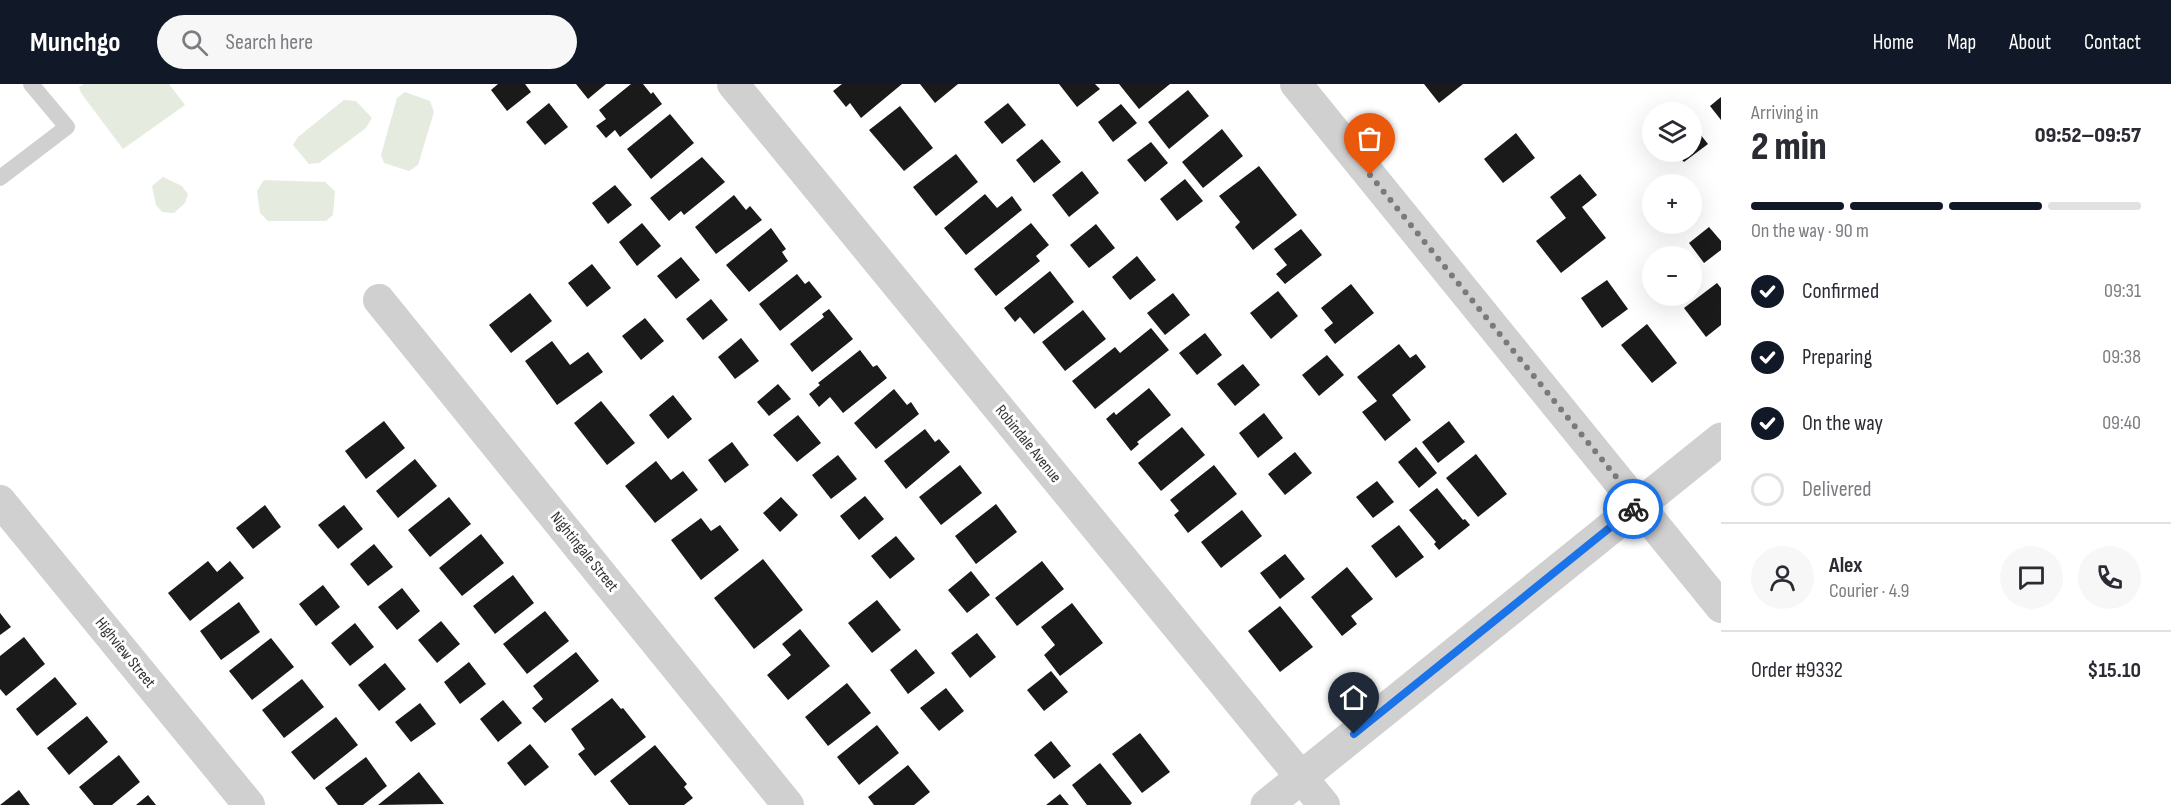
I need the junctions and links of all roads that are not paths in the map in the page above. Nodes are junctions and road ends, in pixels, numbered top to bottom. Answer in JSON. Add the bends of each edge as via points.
{"nodes":[{"id":1,"x":31,"y":84,"type":"edge"},
{"id":2,"x":733,"y":84,"type":"edge"},
{"id":3,"x":1296,"y":84,"type":"edge"},
{"id":4,"x":0,"y":178,"type":"edge"},
{"id":5,"x":380,"y":300,"type":"dead end"},
{"id":6,"x":1721,"y":439,"type":"edge"},
{"id":7,"x":0,"y":501,"type":"edge"},
{"id":8,"x":1639,"y":505,"type":"junction"},
{"id":9,"x":1721,"y":607,"type":"edge"},
{"id":10,"x":1301,"y":777,"type":"junction"},
{"id":11,"x":249,"y":805,"type":"edge"},
{"id":12,"x":788,"y":805,"type":"edge"},
{"id":13,"x":1267,"y":805,"type":"edge"},
{"id":14,"x":1324,"y":805,"type":"edge"}],
"edges":[{"from":1,"to":4,"type":"lane","via":[[67,127]]},
{"from":2,"to":10,"type":"street","name":"Robindale Avenue"},
{"from":3,"to":8,"type":"street"},
{"from":5,"to":12,"type":"street","name":"Nightingale Street"},
{"from":6,"to":8,"type":"street"},
{"from":7,"to":11,"type":"street","name":"Highview Street"},
{"from":8,"to":9,"type":"street"},
{"from":8,"to":10,"type":"street"},
{"from":10,"to":13,"type":"street"},
{"from":10,"to":14,"type":"street","name":"Robindale Avenue"}]}
